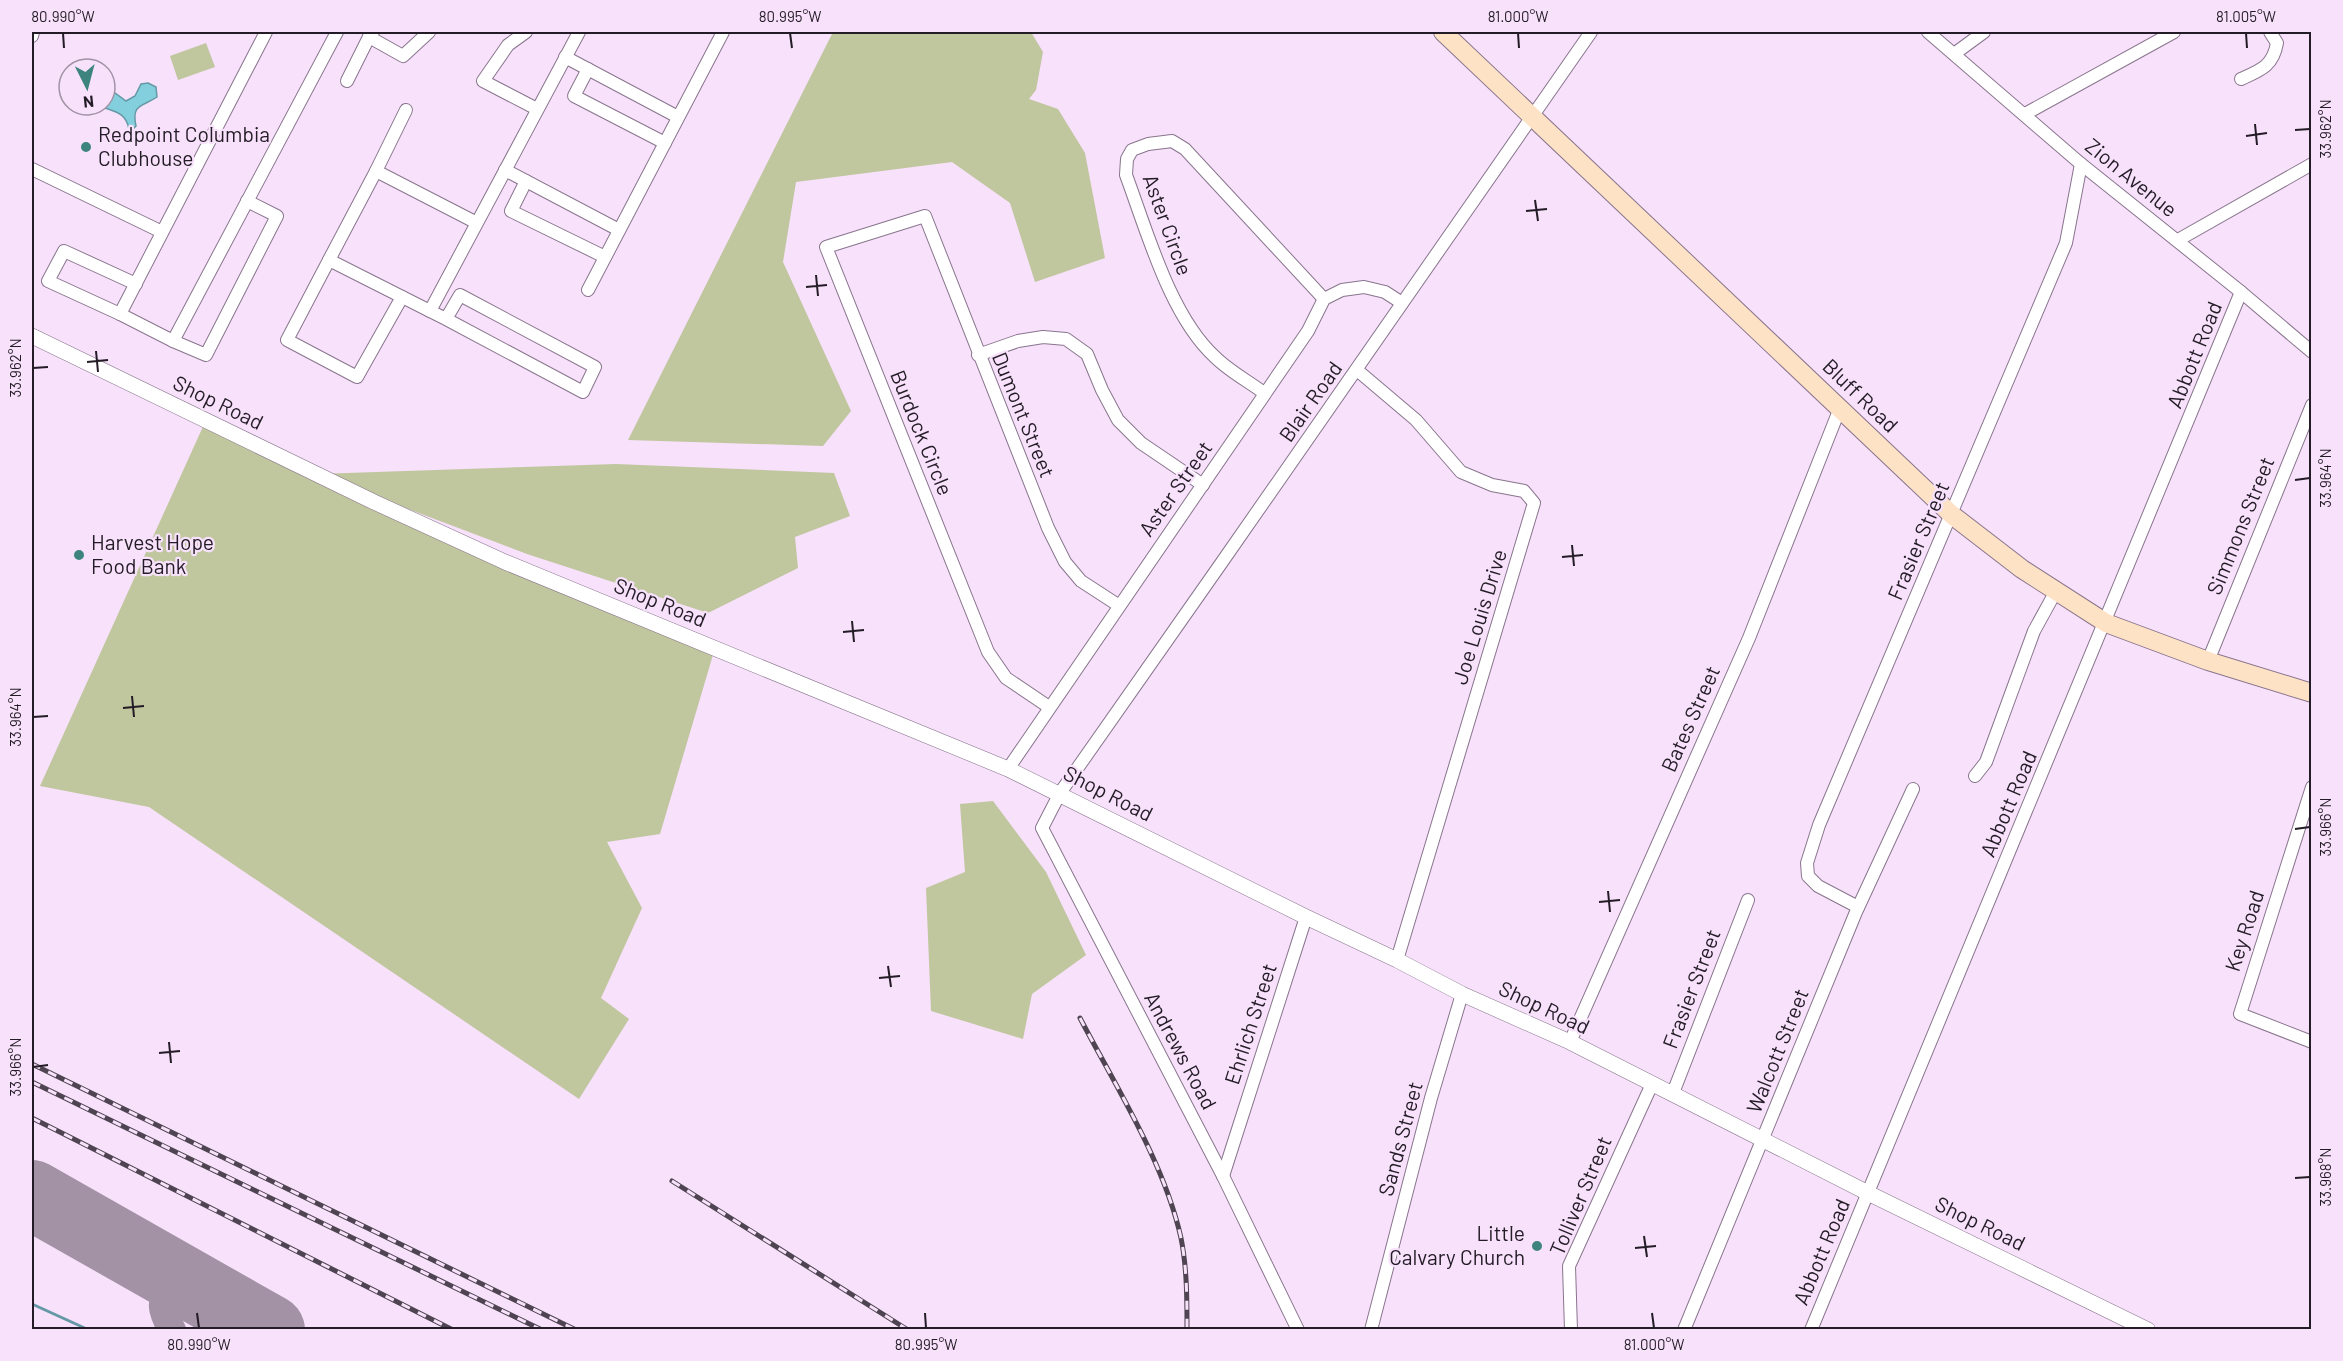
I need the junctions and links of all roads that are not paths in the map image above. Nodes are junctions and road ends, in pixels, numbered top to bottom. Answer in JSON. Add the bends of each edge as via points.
{"nodes":[{"id":1,"x":266,"y":32,"type":"edge"},
{"id":2,"x":337,"y":32,"type":"edge"},
{"id":3,"x":429,"y":32,"type":"edge"},
{"id":4,"x":526,"y":32,"type":"edge"},
{"id":5,"x":579,"y":32,"type":"edge"},
{"id":6,"x":723,"y":32,"type":"edge"},
{"id":7,"x":1443,"y":32,"type":"edge"},
{"id":8,"x":1591,"y":32,"type":"edge"},
{"id":9,"x":1928,"y":32,"type":"edge"},
{"id":10,"x":1984,"y":32,"type":"edge"},
{"id":11,"x":2174,"y":32,"type":"edge"},
{"id":12,"x":2270,"y":32,"type":"edge"},
{"id":13,"x":371,"y":34,"type":"edge"},
{"id":14,"x":1954,"y":54,"type":"junction"},
{"id":15,"x":565,"y":57,"type":"junction"},
{"id":16,"x":588,"y":69,"type":"junction"},
{"id":17,"x":2241,"y":79,"type":"dead end"},
{"id":18,"x":346,"y":81,"type":"dead end"},
{"id":19,"x":537,"y":109,"type":"junction"},
{"id":20,"x":406,"y":110,"type":"dead end"},
{"id":21,"x":2025,"y":114,"type":"junction"},
{"id":22,"x":1533,"y":115,"type":"junction"},
{"id":23,"x":678,"y":117,"type":"junction"},
{"id":24,"x":664,"y":143,"type":"junction"},
{"id":25,"x":2081,"y":164,"type":"junction"},
{"id":26,"x":2312,"y":164,"type":"edge"},
{"id":27,"x":32,"y":169,"type":"edge"},
{"id":28,"x":505,"y":170,"type":"junction"},
{"id":29,"x":376,"y":171,"type":"junction"},
{"id":30,"x":526,"y":181,"type":"junction"},
{"id":31,"x":247,"y":201,"type":"junction"},
{"id":32,"x":925,"y":216,"type":"joint"},
{"id":33,"x":477,"y":223,"type":"junction"},
{"id":34,"x":619,"y":230,"type":"junction"},
{"id":35,"x":162,"y":232,"type":"junction"},
{"id":36,"x":2178,"y":240,"type":"junction"},
{"id":37,"x":605,"y":257,"type":"junction"},
{"id":38,"x":329,"y":260,"type":"junction"},
{"id":39,"x":136,"y":284,"type":"junction"},
{"id":40,"x":588,"y":290,"type":"dead end"},
{"id":41,"x":2241,"y":292,"type":"junction"},
{"id":42,"x":402,"y":297,"type":"junction"},
{"id":43,"x":1324,"y":299,"type":"junction"},
{"id":44,"x":1402,"y":303,"type":"junction"},
{"id":45,"x":430,"y":311,"type":"junction"},
{"id":46,"x":120,"y":314,"type":"junction"},
{"id":47,"x":446,"y":319,"type":"junction"},
{"id":48,"x":32,"y":336,"type":"edge"},
{"id":49,"x":173,"y":341,"type":"junction"},
{"id":50,"x":2312,"y":352,"type":"edge"},
{"id":51,"x":978,"y":355,"type":"junction"},
{"id":52,"x":1357,"y":370,"type":"junction"},
{"id":53,"x":1264,"y":393,"type":"junction"},
{"id":54,"x":2312,"y":405,"type":"edge"},
{"id":55,"x":1840,"y":408,"type":"junction"},
{"id":56,"x":1203,"y":485,"type":"junction"},
{"id":57,"x":1952,"y":515,"type":"junction"},
{"id":58,"x":2056,"y":591,"type":"junction"},
{"id":59,"x":1118,"y":605,"type":"junction"},
{"id":60,"x":2106,"y":622,"type":"junction"},
{"id":61,"x":2208,"y":661,"type":"junction"},
{"id":62,"x":2312,"y":693,"type":"edge"},
{"id":63,"x":1049,"y":707,"type":"junction"},
{"id":64,"x":1008,"y":769,"type":"junction"},
{"id":65,"x":1975,"y":776,"type":"dead end"},
{"id":66,"x":2312,"y":788,"type":"edge"},
{"id":67,"x":1913,"y":789,"type":"dead end"},
{"id":68,"x":1060,"y":793,"type":"junction"},
{"id":69,"x":1748,"y":900,"type":"dead end"},
{"id":70,"x":1858,"y":907,"type":"junction"},
{"id":71,"x":1305,"y":917,"type":"junction"},
{"id":72,"x":1397,"y":960,"type":"junction"},
{"id":73,"x":1462,"y":994,"type":"junction"},
{"id":74,"x":1570,"y":1042,"type":"junction"},
{"id":75,"x":2312,"y":1042,"type":"edge"},
{"id":76,"x":1652,"y":1084,"type":"junction"},
{"id":77,"x":1673,"y":1093,"type":"junction"},
{"id":78,"x":1764,"y":1139,"type":"junction"},
{"id":79,"x":1223,"y":1176,"type":"junction"},
{"id":80,"x":1868,"y":1193,"type":"junction"},
{"id":81,"x":1298,"y":1329,"type":"edge"},
{"id":82,"x":1371,"y":1329,"type":"edge"},
{"id":83,"x":1571,"y":1329,"type":"edge"},
{"id":84,"x":1684,"y":1329,"type":"edge"},
{"id":85,"x":1811,"y":1329,"type":"edge"},
{"id":86,"x":2148,"y":1329,"type":"edge"}],
"edges":[{"from":1,"to":35,"type":"street"},
{"from":2,"to":31,"type":"street"},
{"from":3,"to":13,"type":"street","via":[[404,56]]},
{"from":4,"to":19,"type":"street","via":[[508,45],[483,81]]},
{"from":5,"to":15,"type":"street"},
{"from":6,"to":23,"type":"street"},
{"from":7,"to":22,"type":"main road","name":"Bluff Road"},
{"from":8,"to":22,"type":"street","name":"Blair Road"},
{"from":9,"to":14,"type":"street","name":"Zion Avenue"},
{"from":10,"to":14,"type":"street"},
{"from":11,"to":21,"type":"street"},
{"from":12,"to":17,"type":"street","via":[[2277,43],[2274,57],[2262,70]]},
{"from":13,"to":18,"type":"street"},
{"from":14,"to":21,"type":"street","name":"Zion Avenue"},
{"from":15,"to":16,"type":"street"},
{"from":15,"to":19,"type":"street"},
{"from":16,"to":23,"type":"street"},
{"from":16,"to":24,"type":"street","via":[[574,96]]},
{"from":19,"to":28,"type":"street"},
{"from":20,"to":29,"type":"street"},
{"from":21,"to":25,"type":"street","name":"Zion Avenue"},
{"from":22,"to":44,"type":"street","name":"Blair Road"},
{"from":22,"to":55,"type":"main road","name":"Bluff Road"},
{"from":23,"to":24,"type":"street"},
{"from":24,"to":34,"type":"street"},
{"from":25,"to":36,"type":"street","name":"Zion Avenue"},
{"from":25,"to":57,"type":"street","name":"Frasier Street","via":[[2066,243]]},
{"from":26,"to":36,"type":"street"},
{"from":27,"to":35,"type":"street"},
{"from":28,"to":30,"type":"street"},
{"from":28,"to":33,"type":"street"},
{"from":29,"to":33,"type":"street"},
{"from":29,"to":38,"type":"street"},
{"from":30,"to":34,"type":"street"},
{"from":30,"to":37,"type":"street","via":[[512,211]]},
{"from":31,"to":49,"type":"street"},
{"from":31,"to":49,"type":"street","via":[[277,216],[206,355]]},
{"from":32,"to":51,"type":"street","name":"Dumont Street"},
{"from":32,"to":63,"type":"street","name":"Burdock Circle","via":[[826,247],[988,652],[1006,678]]},
{"from":33,"to":45,"type":"street"},
{"from":34,"to":37,"type":"street"},
{"from":35,"to":39,"type":"street"},
{"from":36,"to":41,"type":"street","name":"Zion Avenue"},
{"from":37,"to":40,"type":"street"},
{"from":38,"to":42,"type":"street"},
{"from":38,"to":42,"type":"street","via":[[287,340],[357,377]]},
{"from":39,"to":46,"type":"street"},
{"from":39,"to":46,"type":"street","via":[[64,251],[48,281]]},
{"from":41,"to":50,"type":"street","name":"Zion Avenue"},
{"from":41,"to":60,"type":"street","name":"Abbott Road"},
{"from":42,"to":45,"type":"street"},
{"from":43,"to":44,"type":"street","via":[[1342,290],[1364,287],[1385,292]]},
{"from":43,"to":53,"type":"street","name":"Aster Street","via":[[1308,331]]},
{"from":43,"to":53,"type":"street","name":"Aster Circle","via":[[1185,149],[1172,141],[1132,150],[1126,175],[1166,283],[1194,333],[1215,357]]},
{"from":44,"to":52,"type":"street","name":"Blair Road"},
{"from":45,"to":47,"type":"street"},
{"from":46,"to":49,"type":"street"},
{"from":47,"to":47,"type":"street","via":[[583,392],[595,367],[460,295]]},
{"from":48,"to":64,"type":"street","name":"Shop Road","via":[[505,562]]},
{"from":51,"to":56,"type":"street","via":[[1018,341],[1066,339],[1087,354],[1118,420],[1141,443]]},
{"from":51,"to":59,"type":"street","name":"Dumont Street","via":[[1065,562],[1081,581]]},
{"from":52,"to":68,"type":"street","name":"Blair Road"},
{"from":52,"to":72,"type":"street","name":"Joe Louis Drive","via":[[1416,420],[1461,472],[1492,485],[1524,491],[1534,503]]},
{"from":53,"to":56,"type":"street","name":"Aster Street"},
{"from":54,"to":61,"type":"street","name":"Simmons Street"},
{"from":55,"to":57,"type":"main road","name":"Bluff Road"},
{"from":55,"to":74,"type":"street","name":"Bates Street","via":[[1749,638]]},
{"from":56,"to":59,"type":"street","name":"Aster Street"},
{"from":57,"to":58,"type":"main road","name":"Bluff Road","via":[[2022,570]]},
{"from":57,"to":70,"type":"street","name":"Frasier Street","via":[[1819,825],[1807,863],[1808,876],[1818,886]]},
{"from":58,"to":60,"type":"main road","name":"Bluff Road"},
{"from":58,"to":65,"type":"street","via":[[2034,631],[1986,762]]},
{"from":59,"to":63,"type":"street","name":"Aster Street"},
{"from":60,"to":61,"type":"main road","name":"Bluff Road"},
{"from":60,"to":80,"type":"street","name":"Abbott Road"},
{"from":61,"to":62,"type":"main road","name":"Bluff Road"},
{"from":63,"to":64,"type":"street","name":"Aster Street"},
{"from":64,"to":68,"type":"street","name":"Shop Road"},
{"from":66,"to":75,"type":"street","name":"Key Road","via":[[2240,1014]]},
{"from":67,"to":70,"type":"street","name":"Walcott Street"},
{"from":68,"to":71,"type":"street","name":"Shop Road"},
{"from":68,"to":79,"type":"street","name":"Andrews Road","via":[[1042,828]]},
{"from":69,"to":77,"type":"street","name":"Frasier Street"},
{"from":70,"to":78,"type":"street","name":"Walcott Street"},
{"from":71,"to":72,"type":"street","name":"Shop Road"},
{"from":71,"to":79,"type":"street","name":"Ehrlich Street"},
{"from":72,"to":73,"type":"street","name":"Shop Road"},
{"from":73,"to":74,"type":"street","name":"Shop Road"},
{"from":73,"to":82,"type":"street","name":"Sands Street"},
{"from":74,"to":76,"type":"street","name":"Shop Road"},
{"from":76,"to":77,"type":"street","name":"Shop Road"},
{"from":76,"to":83,"type":"street","name":"Tolliver Street","via":[[1569,1266]]},
{"from":77,"to":78,"type":"street","name":"Shop Road"},
{"from":78,"to":80,"type":"street","name":"Shop Road"},
{"from":78,"to":84,"type":"street","name":"Walcott Street"},
{"from":79,"to":81,"type":"street","name":"Andrews Road"},
{"from":80,"to":85,"type":"street","name":"Abbott Road"},
{"from":80,"to":86,"type":"street","name":"Shop Road"}]}
